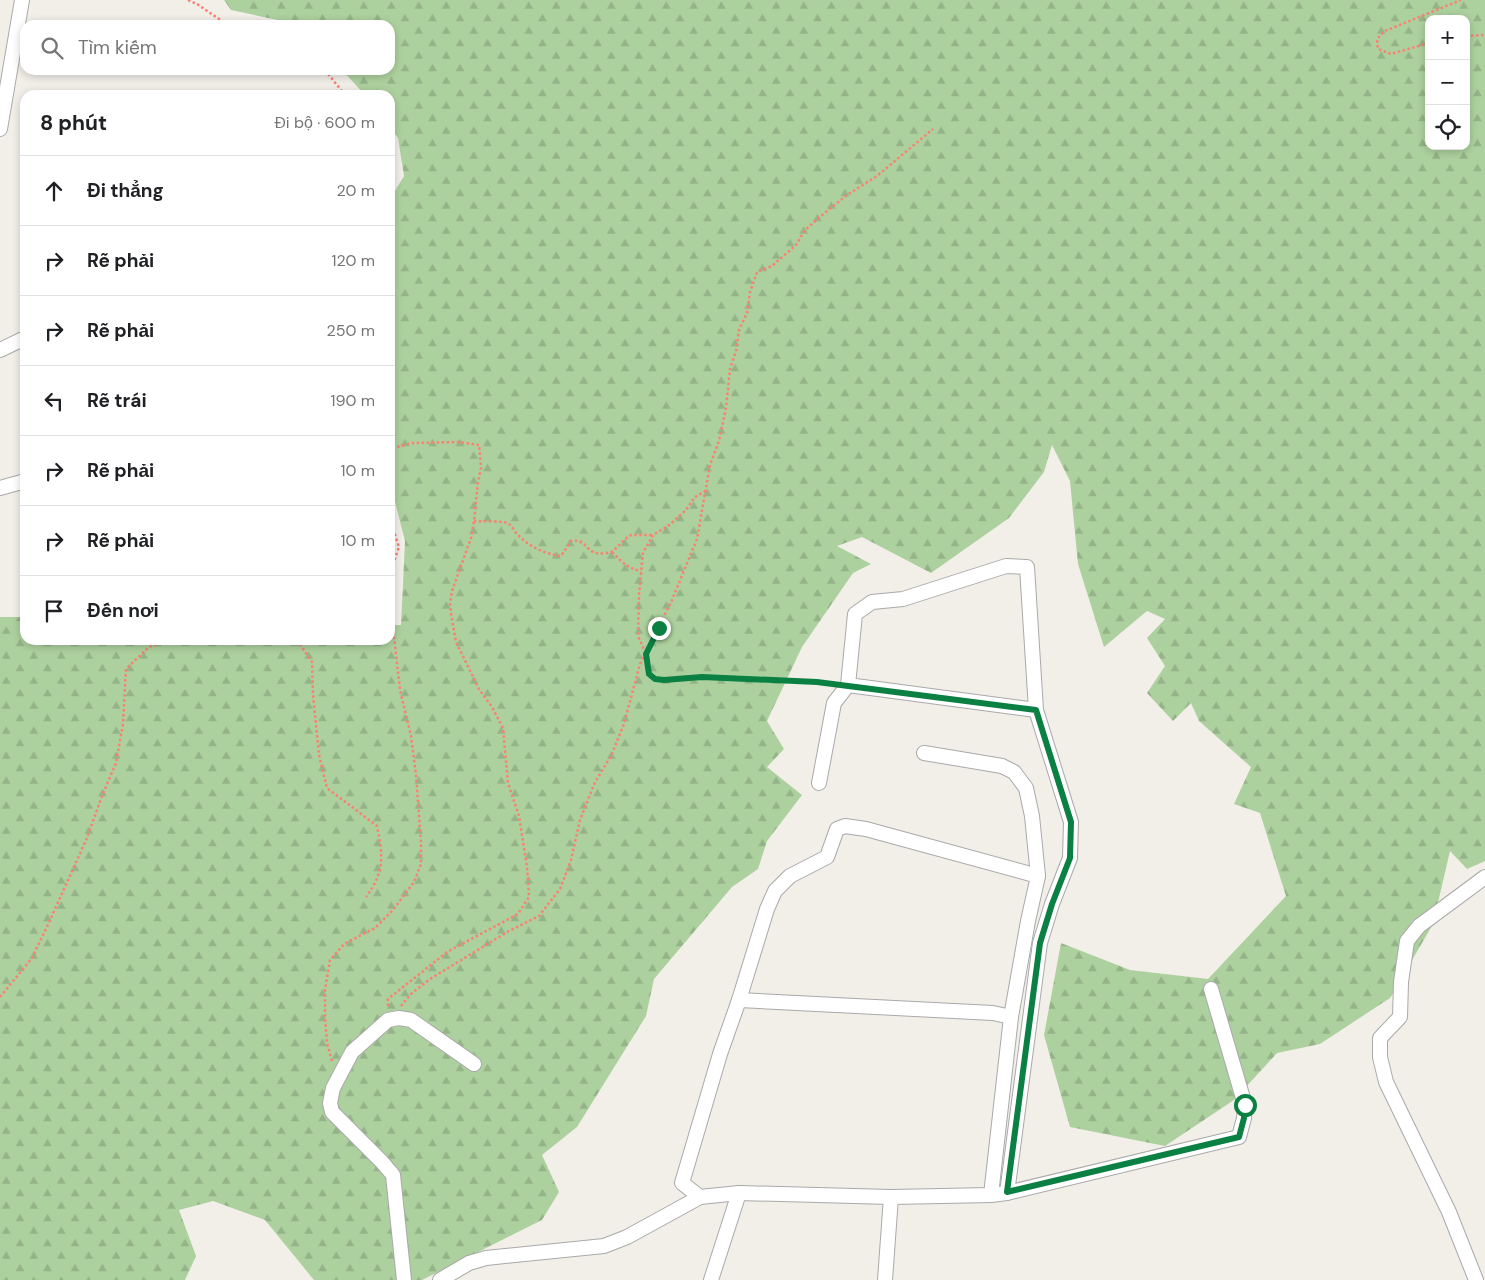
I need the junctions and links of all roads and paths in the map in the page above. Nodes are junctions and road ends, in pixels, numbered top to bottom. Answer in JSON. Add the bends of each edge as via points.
{"nodes":[{"id":1,"x":22,"y":0,"type":"edge"},
{"id":2,"x":188,"y":0,"type":"edge"},
{"id":3,"x":1461,"y":0,"type":"edge"},
{"id":4,"x":221,"y":20,"type":"edge"},
{"id":5,"x":1485,"y":35,"type":"edge"},
{"id":6,"x":1470,"y":36,"type":"edge"},
{"id":7,"x":1425,"y":44,"type":"edge"},
{"id":8,"x":329,"y":75,"type":"edge"},
{"id":9,"x":341,"y":90,"type":"edge"},
{"id":10,"x":0,"y":129,"type":"edge"},
{"id":11,"x":933,"y":129,"type":"dead end"},
{"id":12,"x":20,"y":340,"type":"edge"},
{"id":13,"x":0,"y":350,"type":"edge"},
{"id":14,"x":395,"y":448,"type":"edge"},
{"id":15,"x":20,"y":482,"type":"edge"},
{"id":16,"x":0,"y":488,"type":"edge"},
{"id":17,"x":706,"y":492,"type":"junction"},
{"id":18,"x":474,"y":521,"type":"junction"},
{"id":19,"x":395,"y":535,"type":"edge"},
{"id":20,"x":652,"y":535,"type":"junction"},
{"id":21,"x":612,"y":552,"type":"junction"},
{"id":22,"x":395,"y":558,"type":"edge"},
{"id":23,"x":641,"y":571,"type":"junction"},
{"id":24,"x":154,"y":645,"type":"edge"},
{"id":25,"x":300,"y":645,"type":"edge"},
{"id":26,"x":395,"y":645,"type":"edge"},
{"id":27,"x":646,"y":654,"type":"junction"},
{"id":28,"x":848,"y":685,"type":"junction"},
{"id":29,"x":1036,"y":710,"type":"junction"},
{"id":30,"x":924,"y":753,"type":"dead end"},
{"id":31,"x":819,"y":783,"type":"dead end"},
{"id":32,"x":1038,"y":876,"type":"junction"},
{"id":33,"x":1485,"y":877,"type":"edge"},
{"id":34,"x":366,"y":897,"type":"dead end"},
{"id":35,"x":1211,"y":989,"type":"dead end"},
{"id":36,"x":0,"y":997,"type":"edge"},
{"id":37,"x":739,"y":1000,"type":"junction"},
{"id":38,"x":1011,"y":1017,"type":"junction"},
{"id":39,"x":388,"y":1020,"type":"junction"},
{"id":40,"x":474,"y":1064,"type":"dead end"},
{"id":41,"x":340,"y":1074,"type":"junction"},
{"id":42,"x":739,"y":1192,"type":"junction"},
{"id":43,"x":1007,"y":1192,"type":"junction"},
{"id":44,"x":991,"y":1195,"type":"junction"},
{"id":45,"x":700,"y":1197,"type":"junction"},
{"id":46,"x":891,"y":1197,"type":"junction"},
{"id":47,"x":404,"y":1280,"type":"edge"},
{"id":48,"x":440,"y":1280,"type":"edge"},
{"id":49,"x":712,"y":1280,"type":"edge"},
{"id":50,"x":885,"y":1280,"type":"edge"},
{"id":51,"x":1476,"y":1280,"type":"edge"}],
"edges":[{"from":1,"to":10,"type":"street"},
{"from":2,"to":4,"type":"path"},
{"from":3,"to":7,"type":"path","via":[[1386,31],[1377,39],[1378,49],[1391,54]]},
{"from":5,"to":6,"type":"path"},
{"from":8,"to":9,"type":"path"},
{"from":11,"to":17,"type":"path","via":[[877,176],[821,216],[772,266],[757,272],[730,369],[726,408]]},
{"from":12,"to":13,"type":"street"},
{"from":14,"to":18,"type":"path","via":[[412,443],[479,445],[481,468]]},
{"from":15,"to":16,"type":"street"},
{"from":17,"to":20,"type":"path","via":[[695,497],[685,511]]},
{"from":17,"to":27,"type":"path","via":[[697,539]]},
{"from":18,"to":21,"type":"path","via":[[510,524],[518,536],[532,547],[554,556],[561,556],[571,541],[576,540],[586,544],[594,554]]},
{"from":18,"to":39,"type":"path","via":[[452,591],[451,613],[456,642],[479,689],[504,728],[508,782],[519,816],[529,897],[518,914],[447,952],[388,999]]},
{"from":19,"to":22,"type":"path","via":[[399,547]]},
{"from":20,"to":21,"type":"path","via":[[631,535]]},
{"from":20,"to":23,"type":"path","via":[[643,553]]},
{"from":21,"to":23,"type":"path","via":[[623,564]]},
{"from":23,"to":27,"type":"path","via":[[638,636]]},
{"from":24,"to":36,"type":"path","via":[[126,669],[123,724],[116,763],[66,888],[32,958]]},
{"from":25,"to":34,"type":"path","via":[[312,662],[319,755],[327,788],[377,826],[382,864],[376,883]]},
{"from":26,"to":41,"type":"path","via":[[416,775],[421,864],[414,882],[393,910],[375,928],[344,944],[330,960],[325,990],[327,1043]]},
{"from":27,"to":28,"type":"path","via":[[649,674],[655,679],[702,677]]},
{"from":27,"to":39,"type":"path","via":[[640,664],[624,724],[580,820],[560,889],[539,916],[430,979],[411,994]]},
{"from":28,"to":29,"type":"street"},
{"from":28,"to":29,"type":"street","via":[[855,614],[872,602],[903,599],[1006,566],[1027,567]]},
{"from":28,"to":31,"type":"street","via":[[834,704]]},
{"from":29,"to":43,"type":"street","via":[[1071,822],[1070,858],[1040,943]]},
{"from":30,"to":32,"type":"street","via":[[1002,766],[1014,772],[1026,788]]},
{"from":32,"to":37,"type":"street","via":[[845,826],[838,829],[827,857],[790,876],[775,891]]},
{"from":32,"to":38,"type":"street"},
{"from":33,"to":51,"type":"street","via":[[1419,926],[1408,941],[1401,982],[1400,1017],[1380,1038],[1380,1057],[1386,1082],[1449,1212]]},
{"from":35,"to":43,"type":"street","via":[[1245,1105],[1239,1137]]},
{"from":37,"to":38,"type":"street","via":[[993,1013]]},
{"from":37,"to":45,"type":"street","via":[[682,1183]]},
{"from":38,"to":44,"type":"street"},
{"from":39,"to":40,"type":"street","via":[[411,1020]]},
{"from":39,"to":41,"type":"street","via":[[352,1052]]},
{"from":41,"to":47,"type":"street","via":[[333,1088],[332,1112],[394,1176]]},
{"from":42,"to":45,"type":"street"},
{"from":42,"to":46,"type":"street"},
{"from":42,"to":49,"type":"street"},
{"from":43,"to":44,"type":"street"},
{"from":44,"to":46,"type":"street"},
{"from":45,"to":48,"type":"street","via":[[604,1246],[486,1258],[469,1263]]},
{"from":46,"to":50,"type":"street"}]}
